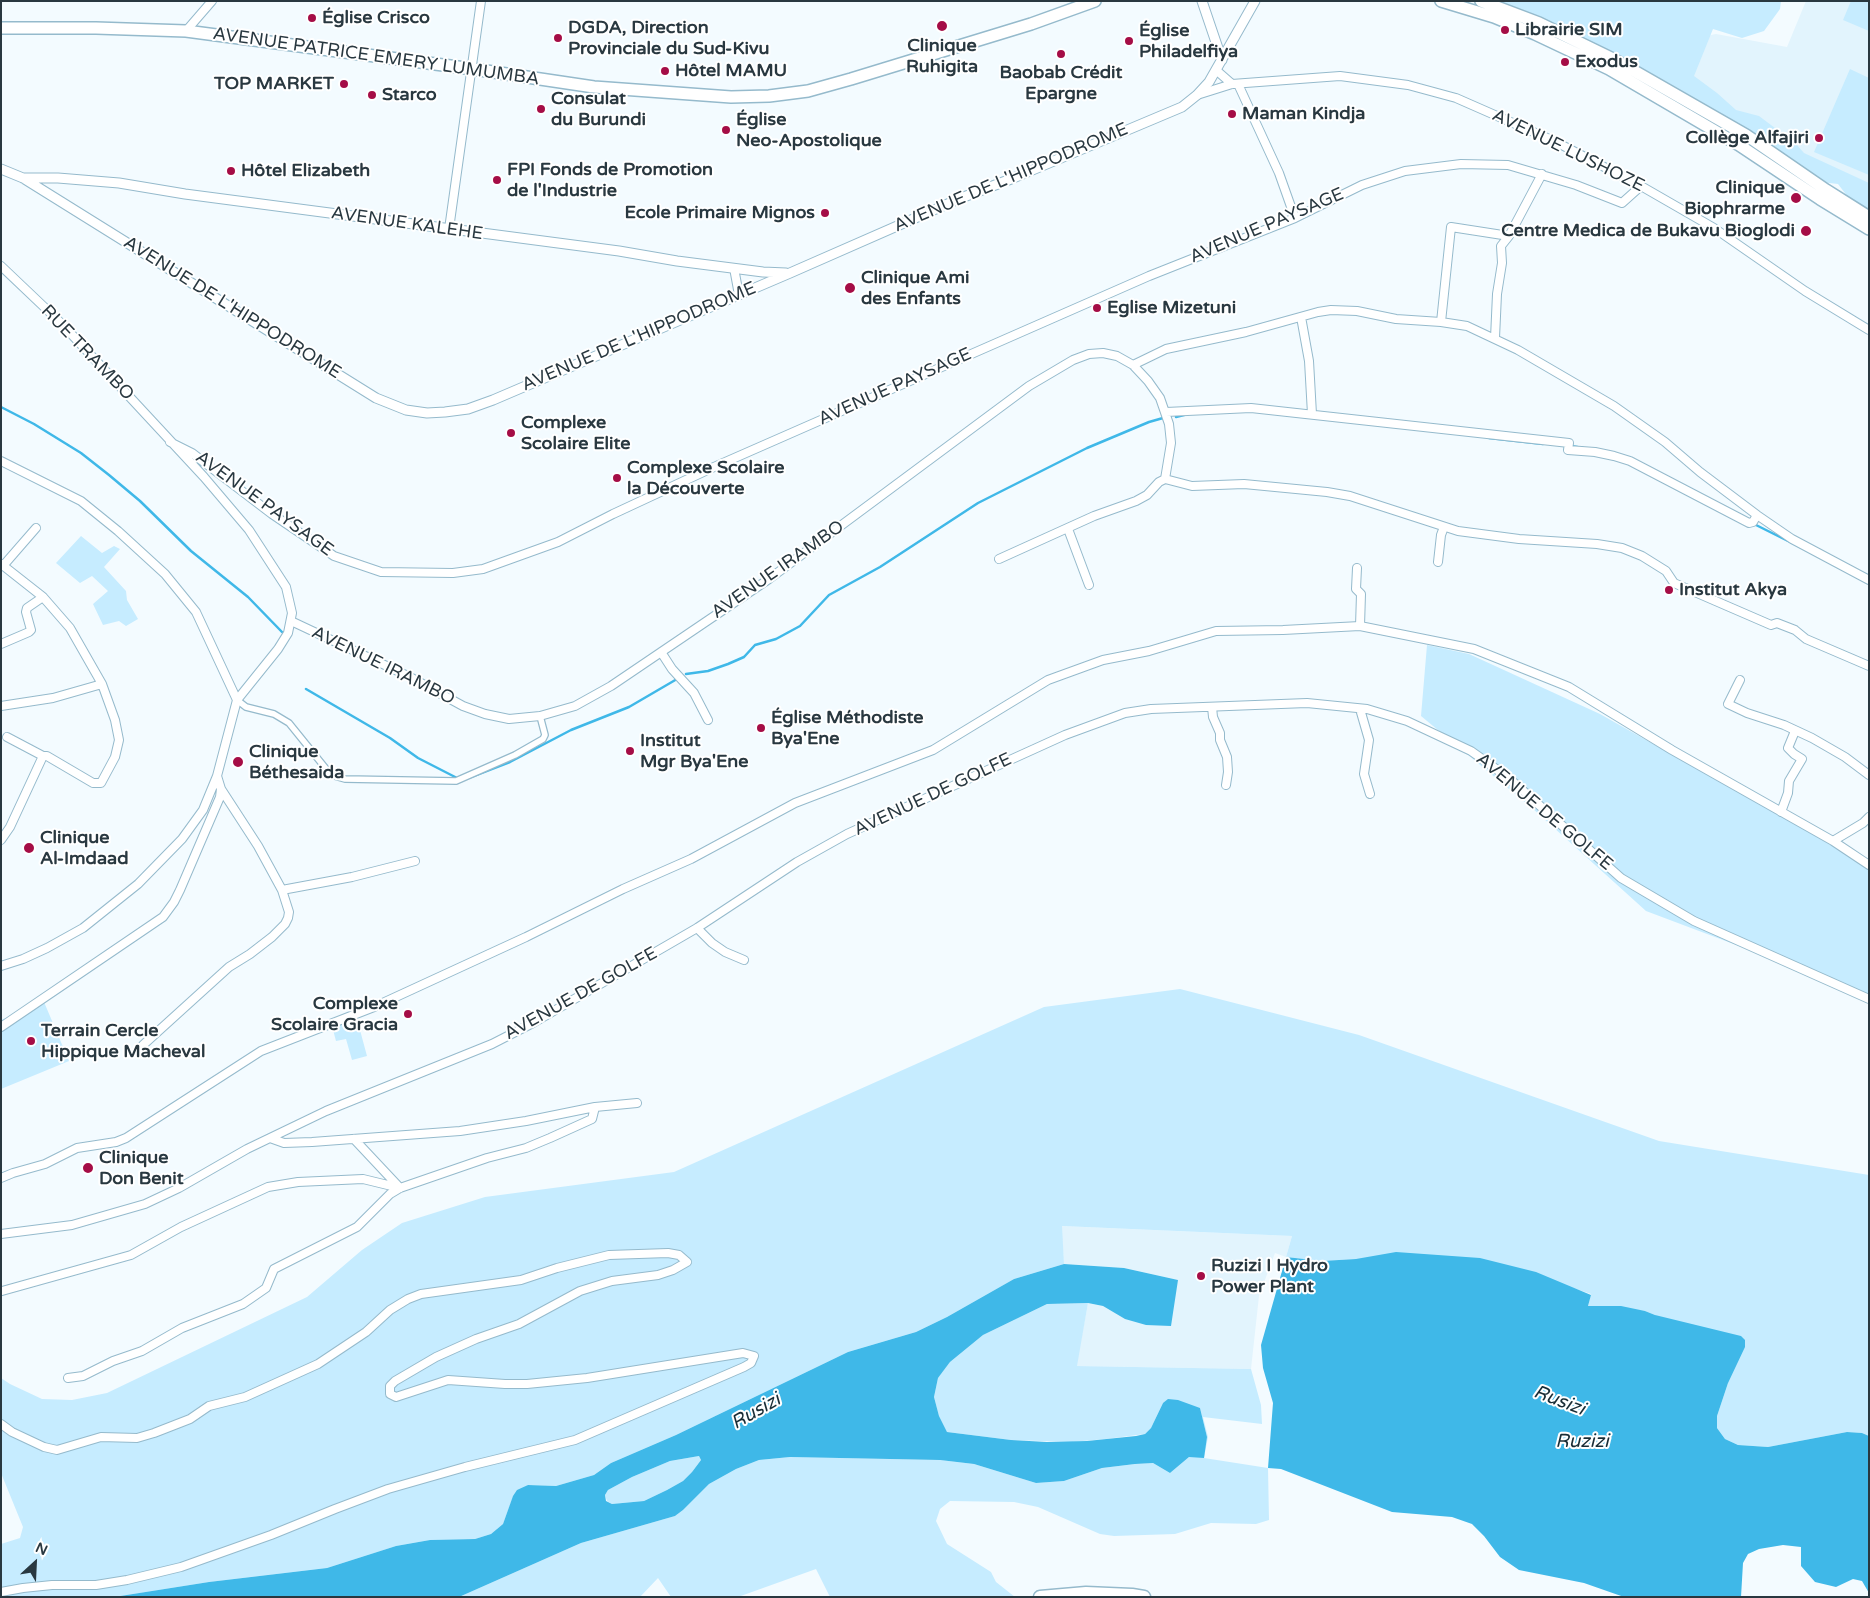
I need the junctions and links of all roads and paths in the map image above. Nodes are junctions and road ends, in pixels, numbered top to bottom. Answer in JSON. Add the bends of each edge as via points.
{"nodes":[{"id":1,"x":212,"y":1,"type":"edge"},
{"id":2,"x":481,"y":1,"type":"edge"},
{"id":3,"x":1096,"y":1,"type":"edge"},
{"id":4,"x":1202,"y":1,"type":"edge"},
{"id":5,"x":1255,"y":1,"type":"edge"},
{"id":6,"x":1441,"y":1,"type":"edge"},
{"id":7,"x":1481,"y":1,"type":"edge"},
{"id":8,"x":1,"y":28,"type":"edge"},
{"id":9,"x":186,"y":31,"type":"junction"},
{"id":10,"x":1222,"y":60,"type":"junction"},
{"id":11,"x":473,"y":69,"type":"junction"},
{"id":12,"x":1216,"y":70,"type":"junction"},
{"id":13,"x":1235,"y":84,"type":"junction"},
{"id":14,"x":1197,"y":95,"type":"junction"},
{"id":15,"x":1746,"y":135,"type":"junction"},
{"id":16,"x":1739,"y":145,"type":"junction"},
{"id":17,"x":1,"y":169,"type":"edge"},
{"id":18,"x":1542,"y":174,"type":"junction"},
{"id":19,"x":23,"y":178,"type":"junction"},
{"id":20,"x":1641,"y":186,"type":"junction"},
{"id":21,"x":1869,"y":217,"type":"edge"},
{"id":22,"x":1295,"y":218,"type":"junction"},
{"id":23,"x":449,"y":229,"type":"junction"},
{"id":24,"x":1869,"y":229,"type":"edge"},
{"id":25,"x":1509,"y":236,"type":"junction"},
{"id":26,"x":1,"y":266,"type":"edge"},
{"id":27,"x":734,"y":268,"type":"junction"},
{"id":28,"x":790,"y":273,"type":"junction"},
{"id":29,"x":739,"y":295,"type":"junction"},
{"id":30,"x":1301,"y":317,"type":"junction"},
{"id":31,"x":1441,"y":322,"type":"junction"},
{"id":32,"x":1869,"y":330,"type":"edge"},
{"id":33,"x":1495,"y":338,"type":"junction"},
{"id":34,"x":1133,"y":366,"type":"junction"},
{"id":35,"x":1166,"y":412,"type":"junction"},
{"id":36,"x":1312,"y":414,"type":"junction"},
{"id":37,"x":170,"y":442,"type":"junction"},
{"id":38,"x":1,"y":461,"type":"edge"},
{"id":39,"x":1165,"y":479,"type":"junction"},
{"id":40,"x":1757,"y":515,"type":"junction"},
{"id":41,"x":1444,"y":527,"type":"junction"},
{"id":42,"x":36,"y":528,"type":"dead end"},
{"id":43,"x":1068,"y":529,"type":"junction"},
{"id":44,"x":999,"y":559,"type":"dead end"},
{"id":45,"x":1438,"y":562,"type":"dead end"},
{"id":46,"x":2,"y":565,"type":"edge"},
{"id":47,"x":1357,"y":568,"type":"dead end"},
{"id":48,"x":1869,"y":580,"type":"edge"},
{"id":49,"x":1089,"y":585,"type":"dead end"},
{"id":50,"x":43,"y":597,"type":"junction"},
{"id":51,"x":291,"y":622,"type":"junction"},
{"id":52,"x":1360,"y":626,"type":"junction"},
{"id":53,"x":1,"y":644,"type":"edge"},
{"id":54,"x":661,"y":652,"type":"junction"},
{"id":55,"x":1869,"y":666,"type":"edge"},
{"id":56,"x":1740,"y":680,"type":"dead end"},
{"id":57,"x":102,"y":684,"type":"junction"},
{"id":58,"x":237,"y":700,"type":"junction"},
{"id":59,"x":1,"y":706,"type":"edge"},
{"id":60,"x":1212,"y":707,"type":"junction"},
{"id":61,"x":1360,"y":708,"type":"junction"},
{"id":62,"x":540,"y":716,"type":"junction"},
{"id":63,"x":708,"y":720,"type":"dead end"},
{"id":64,"x":1795,"y":731,"type":"junction"},
{"id":65,"x":6,"y":737,"type":"dead end"},
{"id":66,"x":43,"y":756,"type":"junction"},
{"id":67,"x":1869,"y":775,"type":"edge"},
{"id":68,"x":217,"y":776,"type":"junction"},
{"id":69,"x":1226,"y":785,"type":"dead end"},
{"id":70,"x":221,"y":789,"type":"junction"},
{"id":71,"x":1370,"y":794,"type":"dead end"},
{"id":72,"x":1781,"y":812,"type":"junction"},
{"id":73,"x":1869,"y":817,"type":"edge"},
{"id":74,"x":1,"y":840,"type":"edge"},
{"id":75,"x":1833,"y":841,"type":"junction"},
{"id":76,"x":415,"y":861,"type":"dead end"},
{"id":77,"x":1869,"y":865,"type":"edge"},
{"id":78,"x":282,"y":890,"type":"junction"},
{"id":79,"x":697,"y":928,"type":"junction"},
{"id":80,"x":744,"y":960,"type":"dead end"},
{"id":81,"x":1,"y":966,"type":"edge"},
{"id":82,"x":1869,"y":999,"type":"edge"},
{"id":83,"x":1,"y":1027,"type":"edge"},
{"id":84,"x":143,"y":1046,"type":"dead end"},
{"id":85,"x":637,"y":1103,"type":"dead end"},
{"id":86,"x":595,"y":1107,"type":"junction"},
{"id":87,"x":270,"y":1138,"type":"junction"},
{"id":88,"x":354,"y":1139,"type":"junction"},
{"id":89,"x":1,"y":1178,"type":"edge"},
{"id":90,"x":400,"y":1188,"type":"junction"},
{"id":91,"x":1,"y":1234,"type":"edge"},
{"id":92,"x":2,"y":1291,"type":"dead end"},
{"id":93,"x":68,"y":1378,"type":"dead end"},
{"id":94,"x":1,"y":1424,"type":"edge"},
{"id":95,"x":1,"y":1592,"type":"edge"},
{"id":96,"x":1040,"y":1597,"type":"edge"},
{"id":97,"x":1144,"y":1597,"type":"edge"}],
"edges":[{"from":1,"to":9,"type":"street"},
{"from":2,"to":11,"type":"street"},
{"from":3,"to":11,"type":"main road","name":"AVENUE PATRICE EMERY LUMUMBA","via":[[851,79],[808,91],[769,96],[731,97],[603,88]]},
{"from":4,"to":10,"type":"street"},
{"from":5,"to":10,"type":"street","name":"AVENUE DE L'HIPPODROME"},
{"from":6,"to":16,"type":"main road","via":[[1502,20],[1609,69]]},
{"from":7,"to":15,"type":"main road","via":[[1539,23],[1615,60]]},
{"from":8,"to":9,"type":"main road","name":"AVENUE PATRICE EMERY LUMUMBA"},
{"from":9,"to":11,"type":"main road","name":"AVENUE PATRICE EMERY LUMUMBA"},
{"from":10,"to":12,"type":"street","name":"AVENUE DE L'HIPPODROME"},
{"from":11,"to":23,"type":"street"},
{"from":12,"to":13,"type":"street"},
{"from":12,"to":14,"type":"street","name":"AVENUE DE L'HIPPODROME"},
{"from":13,"to":14,"type":"street","name":"AVENUE LUSHOZE"},
{"from":13,"to":20,"type":"street","name":"AVENUE LUSHOZE","via":[[1340,76],[1408,85],[1465,102],[1554,141]]},
{"from":13,"to":22,"type":"street","via":[[1279,173]]},
{"from":14,"to":28,"type":"street","name":"AVENUE DE L'HIPPODROME","via":[[1182,107],[953,201]]},
{"from":15,"to":16,"type":"main road"},
{"from":15,"to":21,"type":"main road"},
{"from":16,"to":24,"type":"main road"},
{"from":17,"to":19,"type":"street","name":"AVENUE DE L'HIPPODROME"},
{"from":18,"to":20,"type":"street","name":"AVENUE PAYSAGE","via":[[1622,203]]},
{"from":18,"to":22,"type":"street","name":"AVENUE PAYSAGE","via":[[1508,165],[1461,164],[1405,171],[1362,185]]},
{"from":18,"to":25,"type":"street"},
{"from":19,"to":23,"type":"street","name":"AVENUE KALEHE","via":[[119,183]]},
{"from":19,"to":29,"type":"street","name":"AVENUE DE L'HIPPODROME","via":[[376,398],[406,410],[427,413],[468,409]]},
{"from":20,"to":32,"type":"street","name":"AVENUE LUSHOZE","via":[[1714,228],[1804,291]]},
{"from":22,"to":37,"type":"street","name":"AVENUE PAYSAGE","via":[[987,346],[714,467],[558,542],[483,569],[453,573],[381,572],[334,556],[272,514],[192,452]]},
{"from":23,"to":27,"type":"street","name":"AVENUE KALEHE"},
{"from":25,"to":31,"type":"street","via":[[1451,227]]},
{"from":25,"to":33,"type":"street","via":[[1500,246],[1502,263]]},
{"from":26,"to":37,"type":"street","name":"RUE TRAMBO","via":[[62,324]]},
{"from":27,"to":28,"type":"street","name":"AVENUE KALEHE"},
{"from":27,"to":29,"type":"street"},
{"from":28,"to":29,"type":"street","name":"AVENUE DE L'HIPPODROME"},
{"from":30,"to":31,"type":"street","via":[[1331,310]]},
{"from":30,"to":34,"type":"street","via":[[1166,349]]},
{"from":30,"to":36,"type":"street","via":[[1309,361]]},
{"from":31,"to":33,"type":"street","via":[[1467,326]]},
{"from":33,"to":40,"type":"street","via":[[1632,418]]},
{"from":34,"to":35,"type":"street","name":"AVENUE IRAMBO","via":[[1148,380]]},
{"from":34,"to":54,"type":"street","name":"AVENUE IRAMBO","via":[[1117,356],[1088,354],[1029,386],[769,579]]},
{"from":35,"to":36,"type":"street","via":[[1251,408]]},
{"from":35,"to":39,"type":"street","name":"AVENUE IRAMBO","via":[[1171,442]]},
{"from":36,"to":40,"type":"street","via":[[1569,443],[1568,450],[1614,456],[1630,462],[1750,523]]},
{"from":37,"to":51,"type":"street","name":"RUE TRAMBO","via":[[249,530],[286,587],[291,603]]},
{"from":38,"to":58,"type":"street","via":[[81,502],[165,574],[196,612]]},
{"from":39,"to":41,"type":"street","via":[[1192,486],[1244,484],[1327,492],[1350,496]]},
{"from":39,"to":43,"type":"street","via":[[1136,502]]},
{"from":40,"to":48,"type":"street","via":[[1792,540]]},
{"from":41,"to":45,"type":"street","via":[[1440,535]]},
{"from":41,"to":55,"type":"street","via":[[1519,539],[1622,548],[1642,556],[1666,572],[1674,583],[1771,625],[1777,623],[1795,630],[1806,639]]},
{"from":42,"to":46,"type":"street"},
{"from":43,"to":44,"type":"street"},
{"from":43,"to":49,"type":"street"},
{"from":46,"to":50,"type":"street"},
{"from":47,"to":52,"type":"street","via":[[1356,589],[1361,594]]},
{"from":50,"to":53,"type":"street","via":[[27,608],[31,630]]},
{"from":50,"to":57,"type":"street","via":[[70,628]]},
{"from":51,"to":58,"type":"street","via":[[278,649]]},
{"from":51,"to":62,"type":"street","name":"AVENUE IRAMBO","via":[[408,676],[463,706],[503,718]]},
{"from":52,"to":72,"type":"street","via":[[1474,649],[1569,687]]},
{"from":52,"to":89,"type":"street","via":[[1216,630],[1149,651],[1103,660],[1048,680],[933,750],[795,803],[691,859],[526,937],[374,1007],[261,1051],[126,1138],[77,1148],[46,1164]]},
{"from":54,"to":62,"type":"street","name":"AVENUE IRAMBO","via":[[595,696],[575,706]]},
{"from":54,"to":63,"type":"street","via":[[694,692]]},
{"from":56,"to":64,"type":"street","via":[[1728,704]]},
{"from":57,"to":59,"type":"street","via":[[53,698]]},
{"from":57,"to":66,"type":"street","via":[[115,720],[118,740],[106,777],[101,783],[92,783]]},
{"from":58,"to":62,"type":"street","via":[[246,707],[274,714],[288,723],[331,775],[345,780],[456,781],[543,739],[545,735]]},
{"from":58,"to":68,"type":"street"},
{"from":60,"to":61,"type":"street","name":"AVENUE DE GOLFE","via":[[1307,703]]},
{"from":60,"to":69,"type":"street","via":[[1227,757]]},
{"from":60,"to":79,"type":"street","name":"AVENUE DE GOLFE","via":[[1125,713],[1042,745],[815,851]]},
{"from":61,"to":71,"type":"street","via":[[1369,740],[1364,774]]},
{"from":61,"to":82,"type":"street","name":"AVENUE DE GOLFE","via":[[1407,721],[1471,751],[1510,780],[1622,878],[1694,921]]},
{"from":64,"to":67,"type":"street","via":[[1828,746]]},
{"from":64,"to":72,"type":"street","via":[[1788,748],[1802,758],[1790,781]]},
{"from":65,"to":66,"type":"street"},
{"from":66,"to":74,"type":"street"},
{"from":68,"to":70,"type":"street"},
{"from":68,"to":81,"type":"street","via":[[202,810],[182,839],[138,884],[77,932],[23,959]]},
{"from":70,"to":78,"type":"street"},
{"from":70,"to":83,"type":"street","via":[[180,890],[162,917]]},
{"from":72,"to":75,"type":"street"},
{"from":73,"to":75,"type":"street"},
{"from":75,"to":77,"type":"street"},
{"from":76,"to":78,"type":"street"},
{"from":78,"to":84,"type":"street","via":[[289,912],[281,929],[229,966]]},
{"from":79,"to":80,"type":"street","via":[[725,952]]},
{"from":79,"to":87,"type":"street","name":"AVENUE DE GOLFE","via":[[492,1044],[326,1111]]},
{"from":85,"to":86,"type":"street"},
{"from":86,"to":88,"type":"street","via":[[460,1131]]},
{"from":86,"to":90,"type":"street","via":[[592,1119],[526,1148]]},
{"from":87,"to":88,"type":"street","via":[[284,1143]]},
{"from":87,"to":91,"type":"street","name":"AVENUE DE GOLFE","via":[[145,1204],[72,1225]]},
{"from":88,"to":90,"type":"street"},
{"from":90,"to":92,"type":"street","via":[[362,1180],[298,1182],[268,1187],[181,1227],[131,1255]]},
{"from":90,"to":93,"type":"street","via":[[357,1227],[274,1269],[266,1288],[243,1304],[182,1328],[142,1351],[83,1376]]},
{"from":94,"to":95,"type":"street","via":[[44,1447],[57,1450],[101,1438],[137,1438],[190,1419],[209,1406],[245,1397],[318,1364],[414,1296],[521,1280],[609,1255],[668,1253],[679,1255],[687,1262],[666,1272],[612,1280],[580,1291],[519,1324],[476,1338],[436,1358],[395,1381],[390,1386],[390,1394],[396,1397],[448,1380],[527,1384],[587,1378],[743,1353],[754,1356],[744,1367],[575,1440],[388,1489],[181,1567],[96,1585],[52,1585]]},
{"from":96,"to":97,"type":"highway","via":[[1086,1593]]}]}
